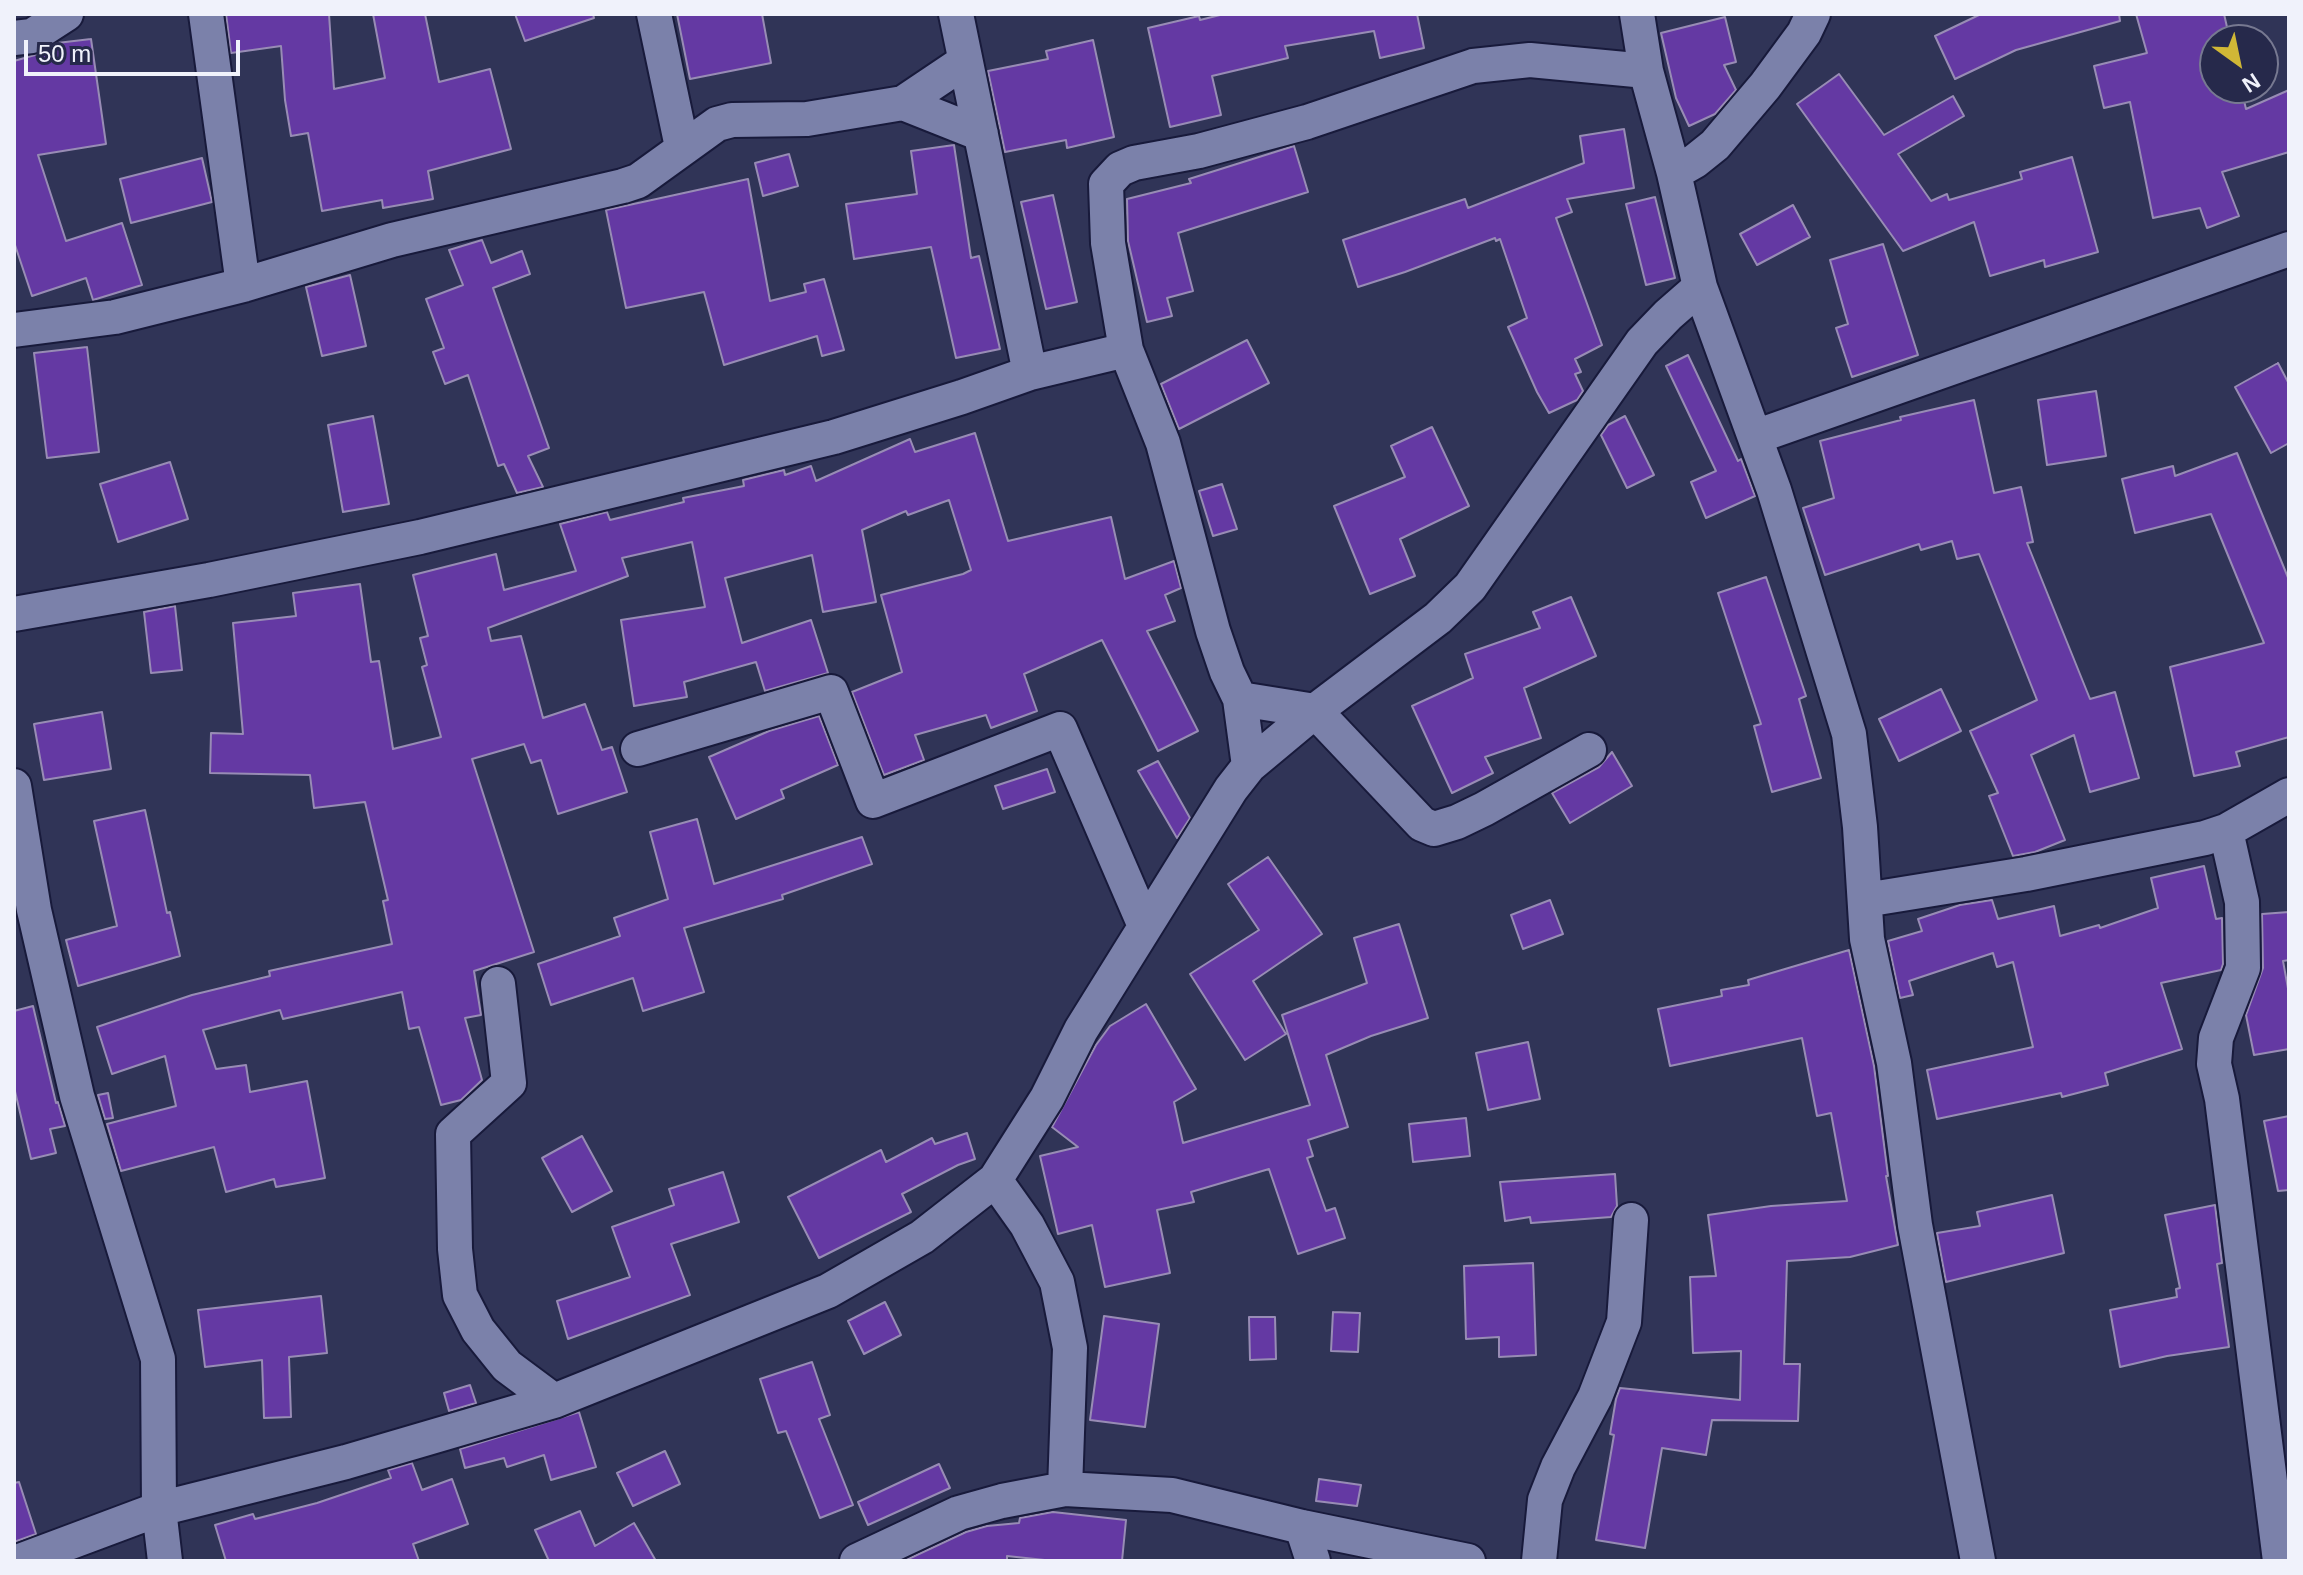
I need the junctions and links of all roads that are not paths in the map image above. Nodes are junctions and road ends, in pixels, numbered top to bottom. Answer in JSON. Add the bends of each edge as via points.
{"nodes":[{"id":1,"x":66,"y":14,"type":"edge"},
{"id":2,"x":206,"y":14,"type":"edge"},
{"id":3,"x":654,"y":14,"type":"edge"},
{"id":4,"x":956,"y":14,"type":"edge"},
{"id":5,"x":1637,"y":14,"type":"edge"},
{"id":6,"x":1813,"y":14,"type":"edge"},
{"id":7,"x":14,"y":38,"type":"edge"},
{"id":8,"x":964,"y":62,"type":"junction"},
{"id":9,"x":1646,"y":71,"type":"junction"},
{"id":10,"x":903,"y":103,"type":"junction"},
{"id":11,"x":981,"y":134,"type":"junction"},
{"id":12,"x":682,"y":147,"type":"junction"},
{"id":13,"x":1674,"y":173,"type":"junction"},
{"id":14,"x":2289,"y":249,"type":"edge"},
{"id":15,"x":243,"y":285,"type":"junction"},
{"id":16,"x":1700,"y":287,"type":"junction"},
{"id":17,"x":14,"y":330,"type":"edge"},
{"id":18,"x":1126,"y":350,"type":"junction"},
{"id":19,"x":1030,"y":373,"type":"junction"},
{"id":20,"x":1755,"y":437,"type":"junction"},
{"id":21,"x":14,"y":614,"type":"edge"},
{"id":22,"x":1240,"y":699,"type":"junction"},
{"id":23,"x":1315,"y":711,"type":"junction"},
{"id":24,"x":638,"y":749,"type":"dead end"},
{"id":25,"x":1589,"y":750,"type":"dead end"},
{"id":26,"x":1249,"y":766,"type":"junction"},
{"id":27,"x":14,"y":786,"type":"edge"},
{"id":28,"x":2289,"y":795,"type":"edge"},
{"id":29,"x":2226,"y":831,"type":"junction"},
{"id":30,"x":1865,"y":900,"type":"junction"},
{"id":31,"x":1145,"y":926,"type":"junction"},
{"id":32,"x":498,"y":984,"type":"dead end"},
{"id":33,"x":995,"y":1180,"type":"junction"},
{"id":34,"x":1631,"y":1220,"type":"dead end"},
{"id":35,"x":554,"y":1401,"type":"junction"},
{"id":36,"x":1065,"y":1489,"type":"junction"},
{"id":37,"x":2279,"y":1491,"type":"edge"},
{"id":38,"x":159,"y":1509,"type":"junction"},
{"id":39,"x":1302,"y":1527,"type":"junction"},
{"id":40,"x":20,"y":1561,"type":"edge"},
{"id":41,"x":165,"y":1561,"type":"edge"},
{"id":42,"x":857,"y":1561,"type":"edge"},
{"id":43,"x":1313,"y":1561,"type":"edge"},
{"id":44,"x":1468,"y":1561,"type":"edge"},
{"id":45,"x":1539,"y":1561,"type":"edge"},
{"id":46,"x":1978,"y":1561,"type":"edge"},
{"id":47,"x":2280,"y":1561,"type":"edge"}],
"edges":[{"from":1,"to":7,"type":"street","via":[[32,36]]},
{"from":2,"to":15,"type":"street"},
{"from":3,"to":12,"type":"street"},
{"from":4,"to":8,"type":"street"},
{"from":5,"to":9,"type":"street"},
{"from":6,"to":13,"type":"street","via":[[1765,86],[1715,145]]},
{"from":8,"to":10,"type":"street"},
{"from":8,"to":11,"type":"street"},
{"from":9,"to":13,"type":"street"},
{"from":9,"to":18,"type":"street","via":[[1530,60],[1473,66],[1307,122],[1120,169],[1106,184],[1106,198]]},
{"from":10,"to":11,"type":"street"},
{"from":10,"to":12,"type":"street","via":[[807,119],[732,120]]},
{"from":11,"to":19,"type":"street"},
{"from":12,"to":15,"type":"street","via":[[638,181],[623,186],[392,240]]},
{"from":13,"to":16,"type":"street"},
{"from":14,"to":20,"type":"street"},
{"from":15,"to":17,"type":"street","via":[[115,317]]},
{"from":16,"to":20,"type":"street"},
{"from":16,"to":23,"type":"street","via":[[1642,342],[1470,587],[1438,618]]},
{"from":18,"to":19,"type":"street"},
{"from":18,"to":22,"type":"street","via":[[1163,443],[1213,631]]},
{"from":19,"to":21,"type":"street","via":[[834,437],[420,537]]},
{"from":20,"to":30,"type":"street","via":[[1849,734]]},
{"from":22,"to":23,"type":"street"},
{"from":22,"to":26,"type":"street"},
{"from":23,"to":25,"type":"street","via":[[1422,824],[1434,829],[1484,809]]},
{"from":23,"to":26,"type":"street"},
{"from":24,"to":31,"type":"street","via":[[831,692],[873,801],[1060,729]]},
{"from":26,"to":31,"type":"street"},
{"from":27,"to":38,"type":"street","via":[[34,910],[77,1096],[158,1359]]},
{"from":28,"to":29,"type":"street"},
{"from":29,"to":30,"type":"street","via":[[2026,874]]},
{"from":29,"to":37,"type":"street","via":[[2242,902],[2243,968],[2216,1038],[2214,1064]]},
{"from":30,"to":46,"type":"street","via":[[1915,1225]]},
{"from":31,"to":33,"type":"street"},
{"from":32,"to":35,"type":"street","via":[[509,1083],[453,1134],[460,1295],[478,1330],[507,1366]]},
{"from":33,"to":35,"type":"street","via":[[922,1237],[828,1291]]},
{"from":33,"to":36,"type":"street","via":[[1057,1282],[1070,1348]]},
{"from":34,"to":45,"type":"street","via":[[1624,1322],[1545,1500]]},
{"from":35,"to":38,"type":"street"},
{"from":36,"to":39,"type":"street","via":[[1172,1495]]},
{"from":36,"to":42,"type":"street","via":[[959,1513]]},
{"from":37,"to":47,"type":"street"},
{"from":38,"to":40,"type":"street"},
{"from":38,"to":41,"type":"street"},
{"from":39,"to":43,"type":"street"},
{"from":39,"to":44,"type":"street"}]}
